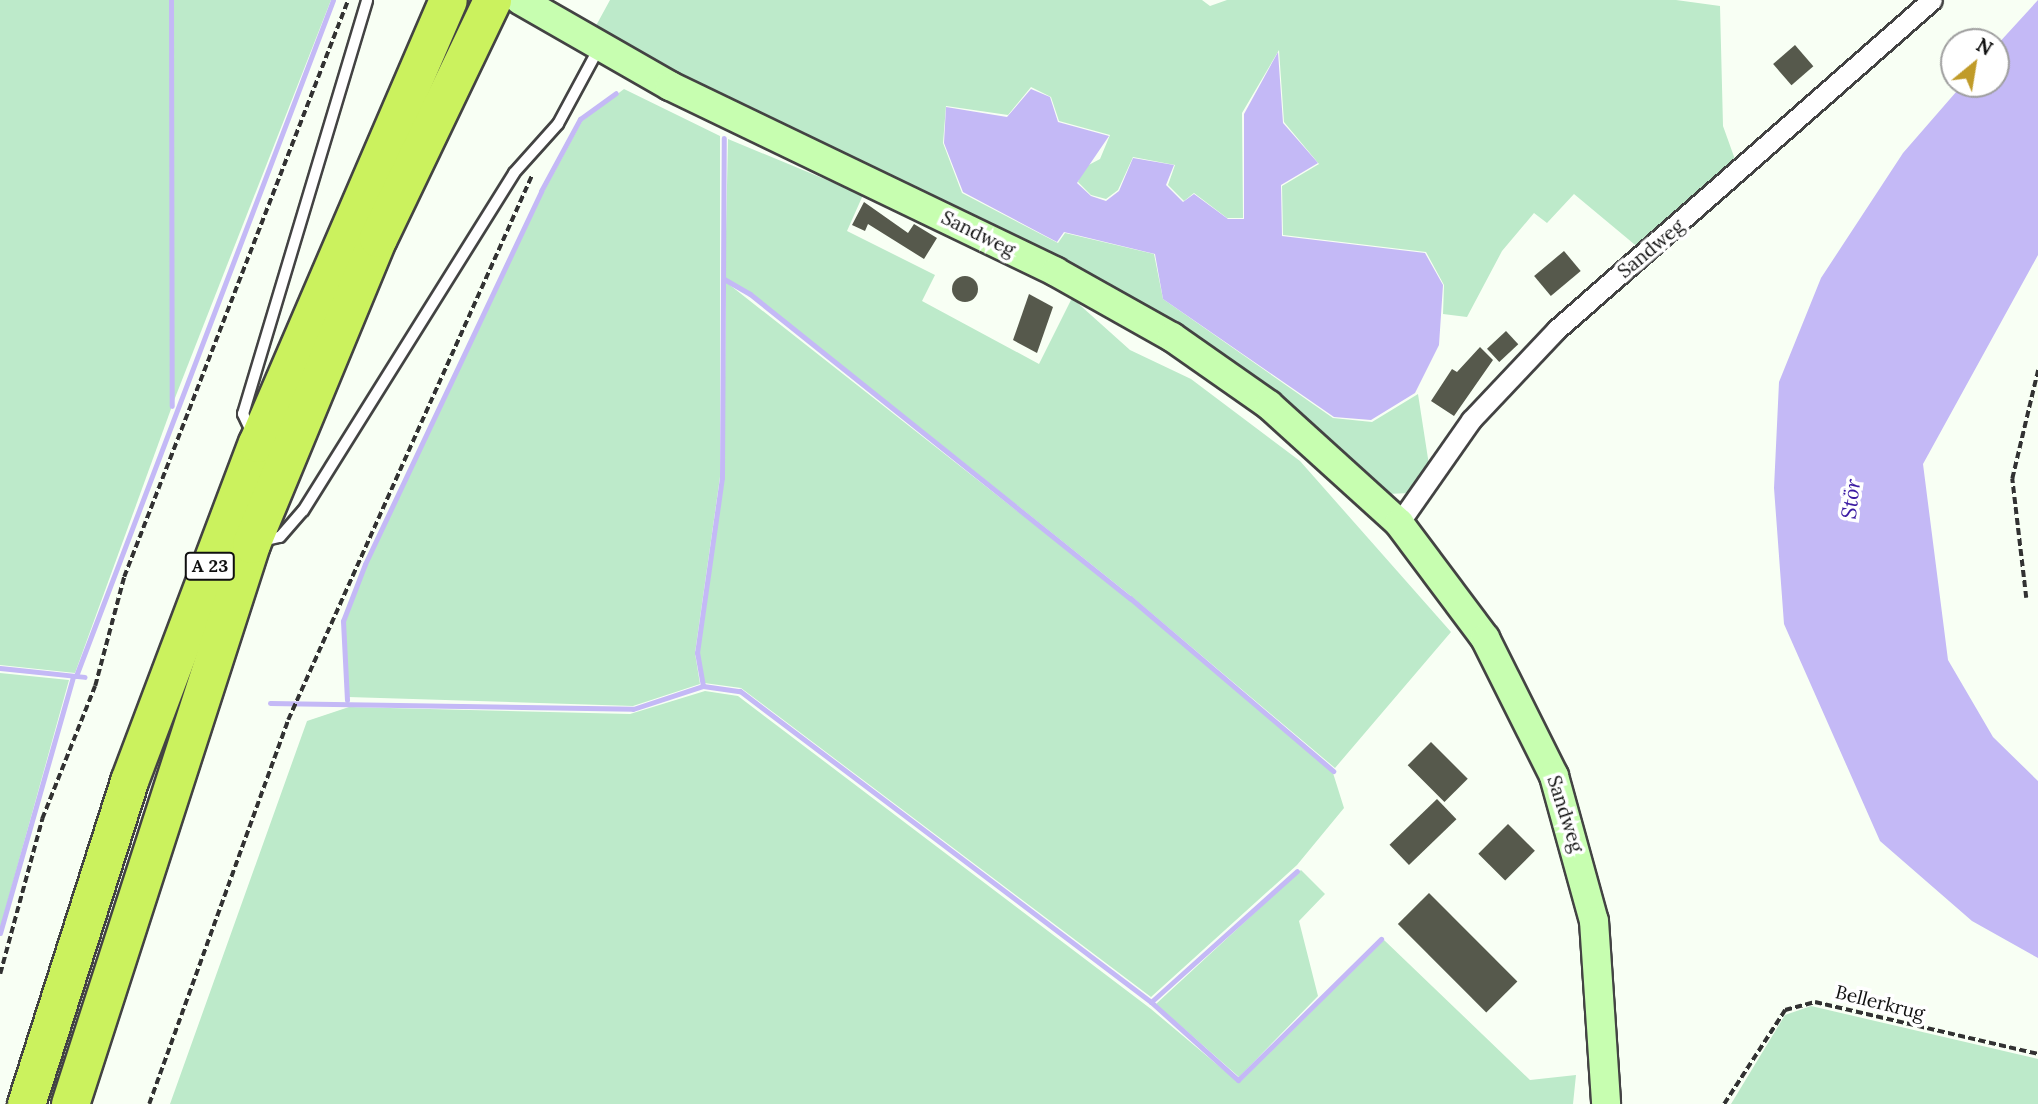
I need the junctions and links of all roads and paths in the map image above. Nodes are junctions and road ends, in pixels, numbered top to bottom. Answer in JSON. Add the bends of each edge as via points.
{"nodes":[{"id":1,"x":348,"y":0,"type":"edge"},
{"id":2,"x":367,"y":0,"type":"edge"},
{"id":3,"x":448,"y":0,"type":"edge"},
{"id":4,"x":492,"y":0,"type":"edge"},
{"id":5,"x":520,"y":0,"type":"edge"},
{"id":6,"x":1931,"y":0,"type":"edge"},
{"id":7,"x":599,"y":48,"type":"junction"},
{"id":8,"x":540,"y":146,"type":"junction"},
{"id":9,"x":2038,"y":370,"type":"edge"},
{"id":10,"x":257,"y":443,"type":"junction"},
{"id":11,"x":1399,"y":523,"type":"junction"},
{"id":12,"x":251,"y":544,"type":"junction"},
{"id":13,"x":2026,"y":598,"type":"dead end"},
{"id":14,"x":0,"y":974,"type":"edge"},
{"id":15,"x":2038,"y":1054,"type":"edge"},
{"id":16,"x":26,"y":1104,"type":"edge"},
{"id":17,"x":70,"y":1104,"type":"edge"},
{"id":18,"x":149,"y":1104,"type":"edge"},
{"id":19,"x":1606,"y":1104,"type":"edge"},
{"id":20,"x":1724,"y":1104,"type":"edge"}],
"edges":[{"from":1,"to":14,"type":"path","via":[[124,577],[95,686],[42,819]]},
{"from":2,"to":10,"type":"lane","via":[[243,414]]},
{"from":3,"to":10,"type":"highway","number":"A 23"},
{"from":4,"to":12,"type":"highway","number":"A 23","via":[[378,238]]},
{"from":5,"to":7,"type":"street","name":"Sandweg"},
{"from":6,"to":11,"type":"street","name":"Sandweg","via":[[1556,330],[1471,420]]},
{"from":7,"to":8,"type":"lane"},
{"from":7,"to":11,"type":"street","name":"Sandweg","via":[[1056,272],[1172,337],[1269,404]]},
{"from":8,"to":12,"type":"lane","via":[[514,173],[303,512],[280,537]]},
{"from":8,"to":18,"type":"path","via":[[526,195],[288,720]]},
{"from":9,"to":13,"type":"path","via":[[2012,479]]},
{"from":10,"to":16,"type":"highway","number":"A 23","via":[[129,781]]},
{"from":11,"to":19,"type":"street","name":"Sandweg","via":[[1485,638],[1554,776],[1594,921]]},
{"from":12,"to":17,"type":"highway","number":"A 23"},
{"from":15,"to":20,"type":"path","name":"Bellerkrug","via":[[1815,1002],[1785,1010]]}]}
